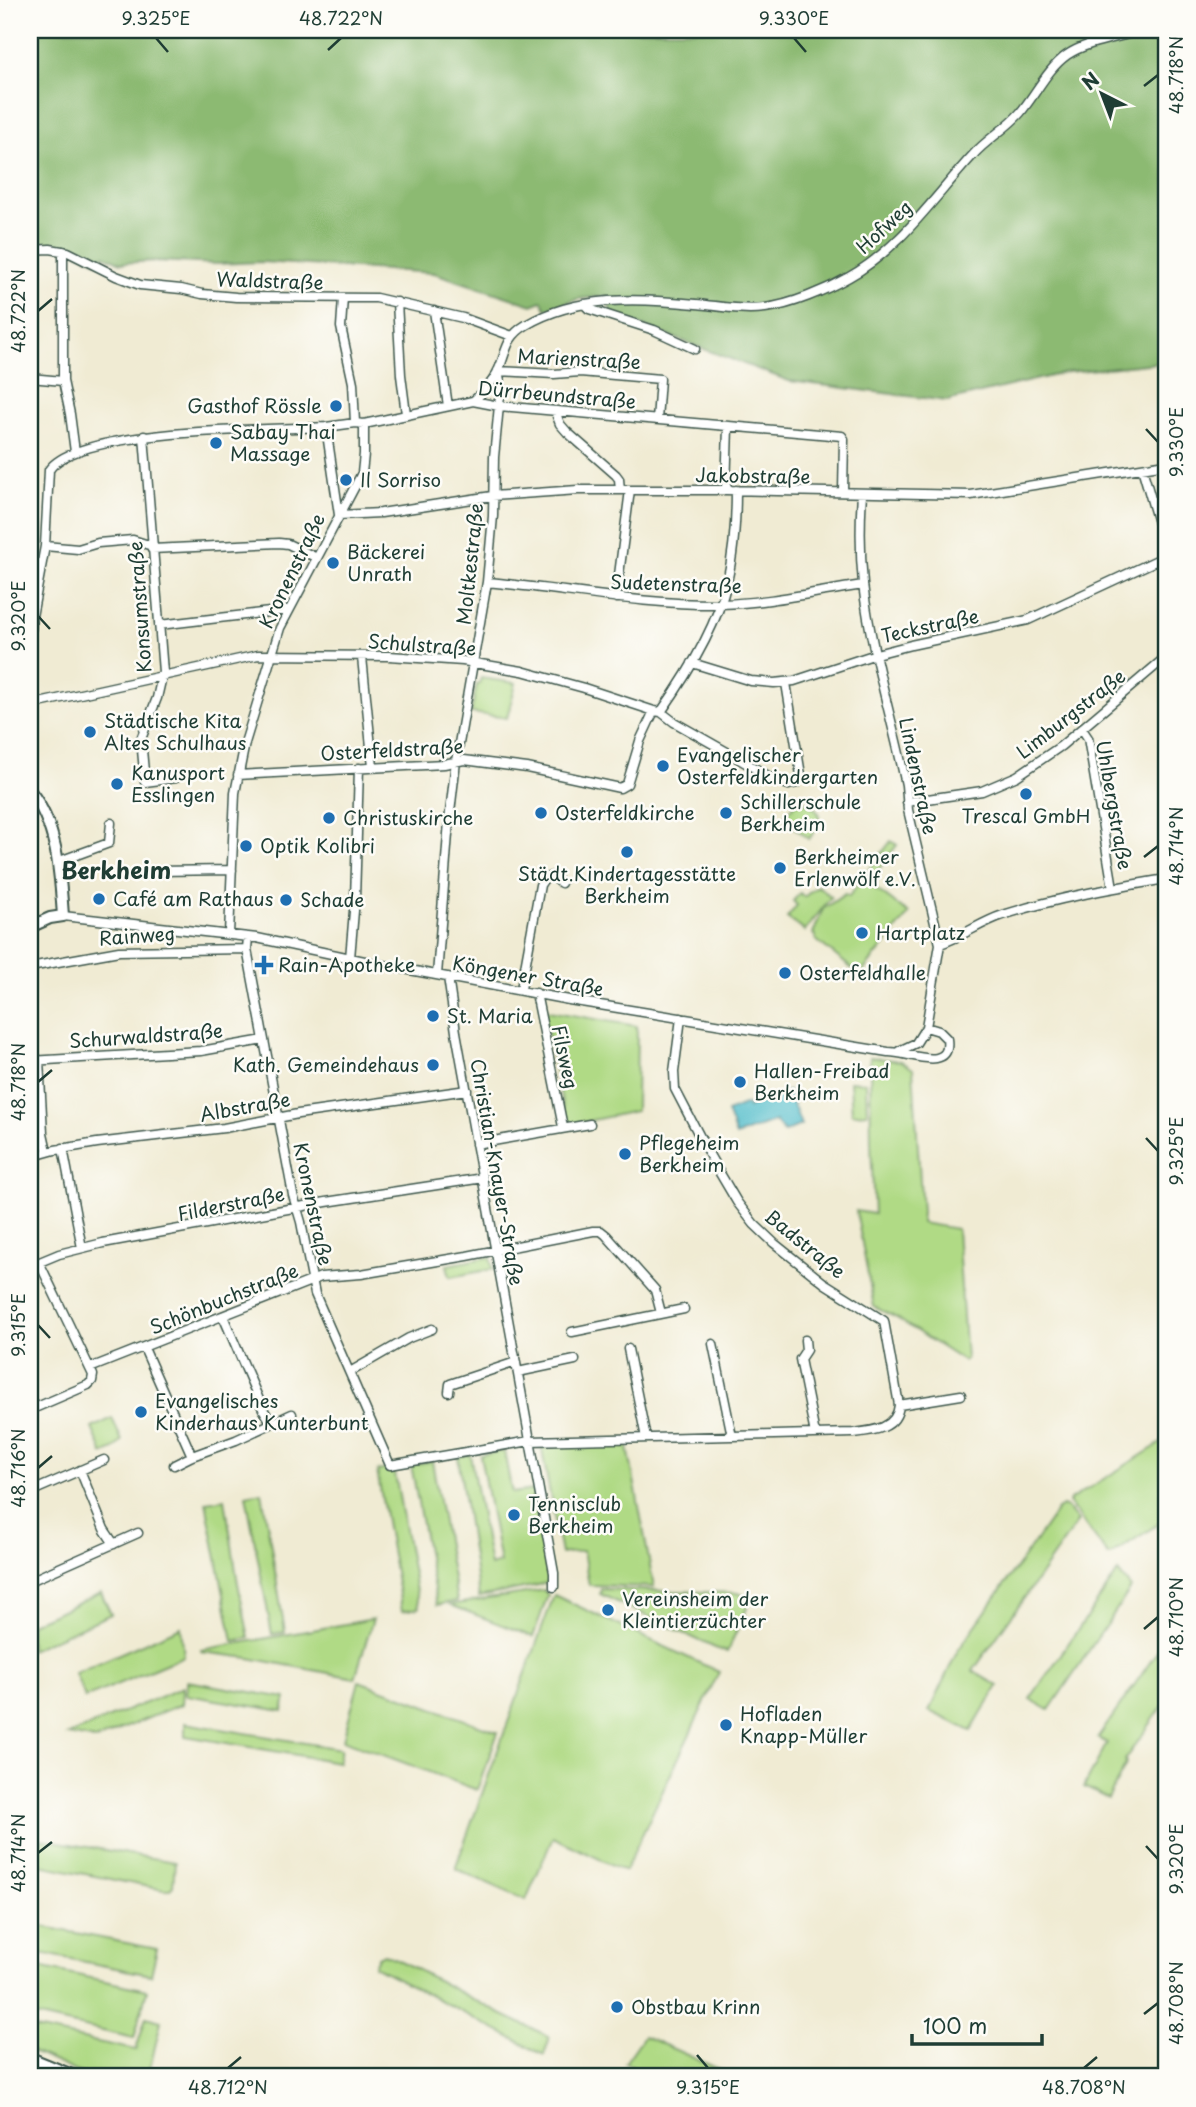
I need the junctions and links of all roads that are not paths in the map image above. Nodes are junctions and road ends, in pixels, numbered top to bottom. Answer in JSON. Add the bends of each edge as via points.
{"nodes":[{"id":1,"x":1142,"y":30,"type":"edge"},
{"id":2,"x":30,"y":250,"type":"edge"},
{"id":3,"x":63,"y":251,"type":"junction"},
{"id":4,"x":343,"y":298,"type":"junction"},
{"id":5,"x":397,"y":302,"type":"junction"},
{"id":6,"x":584,"y":304,"type":"junction"},
{"id":7,"x":434,"y":311,"type":"junction"},
{"id":8,"x":512,"y":337,"type":"junction"},
{"id":9,"x":695,"y":349,"type":"dead end"},
{"id":10,"x":498,"y":371,"type":"junction"},
{"id":11,"x":30,"y":378,"type":"edge"},
{"id":12,"x":62,"y":381,"type":"junction"},
{"id":13,"x":473,"y":401,"type":"junction"},
{"id":14,"x":448,"y":405,"type":"junction"},
{"id":15,"x":499,"y":406,"type":"junction"},
{"id":16,"x":555,"y":411,"type":"junction"},
{"id":17,"x":406,"y":414,"type":"junction"},
{"id":18,"x":657,"y":420,"type":"junction"},
{"id":19,"x":360,"y":423,"type":"junction"},
{"id":20,"x":326,"y":427,"type":"junction"},
{"id":21,"x":728,"y":427,"type":"junction"},
{"id":22,"x":144,"y":436,"type":"junction"},
{"id":23,"x":75,"y":452,"type":"junction"},
{"id":24,"x":1166,"y":464,"type":"edge"},
{"id":25,"x":1142,"y":468,"type":"junction"},
{"id":26,"x":620,"y":490,"type":"junction"},
{"id":27,"x":630,"y":490,"type":"junction"},
{"id":28,"x":726,"y":490,"type":"junction"},
{"id":29,"x":736,"y":491,"type":"junction"},
{"id":30,"x":843,"y":492,"type":"junction"},
{"id":31,"x":862,"y":493,"type":"junction"},
{"id":32,"x":492,"y":496,"type":"junction"},
{"id":33,"x":339,"y":516,"type":"junction"},
{"id":34,"x":45,"y":546,"type":"junction"},
{"id":35,"x":152,"y":548,"type":"junction"},
{"id":36,"x":1166,"y":550,"type":"edge"},
{"id":37,"x":1166,"y":556,"type":"edge"},
{"id":38,"x":317,"y":558,"type":"junction"},
{"id":39,"x":487,"y":582,"type":"junction"},
{"id":40,"x":863,"y":585,"type":"junction"},
{"id":41,"x":616,"y":598,"type":"junction"},
{"id":42,"x":720,"y":604,"type":"junction"},
{"id":43,"x":288,"y":610,"type":"junction"},
{"id":44,"x":30,"y":624,"type":"edge"},
{"id":45,"x":159,"y":625,"type":"junction"},
{"id":46,"x":876,"y":654,"type":"junction"},
{"id":47,"x":271,"y":656,"type":"junction"},
{"id":48,"x":362,"y":657,"type":"junction"},
{"id":49,"x":1166,"y":657,"type":"edge"},
{"id":50,"x":473,"y":663,"type":"junction"},
{"id":51,"x":692,"y":663,"type":"junction"},
{"id":52,"x":162,"y":677,"type":"junction"},
{"id":53,"x":786,"y":683,"type":"junction"},
{"id":54,"x":30,"y":705,"type":"edge"},
{"id":55,"x":658,"y":712,"type":"junction"},
{"id":56,"x":1082,"y":729,"type":"junction"},
{"id":57,"x":456,"y":761,"type":"junction"},
{"id":58,"x":373,"y":767,"type":"junction"},
{"id":59,"x":359,"y":768,"type":"junction"},
{"id":60,"x":238,"y":775,"type":"junction"},
{"id":61,"x":176,"y":778,"type":"dead end"},
{"id":62,"x":30,"y":791,"type":"edge"},
{"id":63,"x":907,"y":802,"type":"junction"},
{"id":64,"x":111,"y":823,"type":"dead end"},
{"id":65,"x":57,"y":862,"type":"junction"},
{"id":66,"x":232,"y":870,"type":"junction"},
{"id":67,"x":156,"y":871,"type":"dead end"},
{"id":68,"x":1166,"y":879,"type":"edge"},
{"id":69,"x":561,"y":883,"type":"dead end"},
{"id":70,"x":1113,"y":888,"type":"junction"},
{"id":71,"x":63,"y":916,"type":"junction"},
{"id":72,"x":30,"y":927,"type":"edge"},
{"id":73,"x":229,"y":934,"type":"junction"},
{"id":74,"x":248,"y":937,"type":"junction"},
{"id":75,"x":940,"y":944,"type":"junction"},
{"id":76,"x":247,"y":949,"type":"junction"},
{"id":77,"x":350,"y":958,"type":"junction"},
{"id":78,"x":30,"y":967,"type":"edge"},
{"id":79,"x":437,"y":975,"type":"junction"},
{"id":80,"x":448,"y":977,"type":"junction"},
{"id":81,"x":521,"y":989,"type":"junction"},
{"id":82,"x":536,"y":993,"type":"junction"},
{"id":83,"x":681,"y":1018,"type":"junction"},
{"id":84,"x":926,"y":1027,"type":"junction"},
{"id":85,"x":264,"y":1040,"type":"junction"},
{"id":86,"x":898,"y":1051,"type":"junction"},
{"id":87,"x":34,"y":1061,"type":"edge"},
{"id":88,"x":467,"y":1090,"type":"junction"},
{"id":89,"x":279,"y":1119,"type":"junction"},
{"id":90,"x":590,"y":1124,"type":"dead end"},
{"id":91,"x":563,"y":1127,"type":"junction"},
{"id":92,"x":476,"y":1144,"type":"junction"},
{"id":93,"x":63,"y":1148,"type":"junction"},
{"id":94,"x":47,"y":1152,"type":"junction"},
{"id":95,"x":30,"y":1157,"type":"edge"},
{"id":96,"x":483,"y":1178,"type":"junction"},
{"id":97,"x":297,"y":1208,"type":"junction"},
{"id":98,"x":82,"y":1248,"type":"junction"},
{"id":99,"x":496,"y":1251,"type":"junction"},
{"id":100,"x":39,"y":1262,"type":"junction"},
{"id":101,"x":30,"y":1266,"type":"edge"},
{"id":102,"x":312,"y":1280,"type":"junction"},
{"id":103,"x":684,"y":1309,"type":"dead end"},
{"id":104,"x":661,"y":1313,"type":"junction"},
{"id":105,"x":223,"y":1316,"type":"junction"},
{"id":106,"x":432,"y":1329,"type":"dead end"},
{"id":107,"x":572,"y":1332,"type":"dead end"},
{"id":108,"x":804,"y":1340,"type":"dead end"},
{"id":109,"x":713,"y":1344,"type":"dead end"},
{"id":110,"x":144,"y":1348,"type":"junction"},
{"id":111,"x":628,"y":1349,"type":"dead end"},
{"id":112,"x":575,"y":1360,"type":"dead end"},
{"id":113,"x":516,"y":1362,"type":"junction"},
{"id":114,"x":90,"y":1368,"type":"junction"},
{"id":115,"x":350,"y":1371,"type":"junction"},
{"id":116,"x":518,"y":1372,"type":"junction"},
{"id":117,"x":449,"y":1392,"type":"dead end"},
{"id":118,"x":961,"y":1395,"type":"dead end"},
{"id":119,"x":899,"y":1405,"type":"junction"},
{"id":120,"x":30,"y":1410,"type":"edge"},
{"id":121,"x":292,"y":1414,"type":"dead end"},
{"id":122,"x":271,"y":1422,"type":"junction"},
{"id":123,"x":815,"y":1434,"type":"junction"},
{"id":124,"x":732,"y":1436,"type":"junction"},
{"id":125,"x":646,"y":1438,"type":"junction"},
{"id":126,"x":530,"y":1441,"type":"junction"},
{"id":127,"x":192,"y":1456,"type":"junction"},
{"id":128,"x":104,"y":1460,"type":"dead end"},
{"id":129,"x":174,"y":1465,"type":"dead end"},
{"id":130,"x":80,"y":1470,"type":"junction"},
{"id":131,"x":30,"y":1492,"type":"edge"},
{"id":132,"x":138,"y":1533,"type":"dead end"},
{"id":133,"x":114,"y":1544,"type":"junction"},
{"id":134,"x":30,"y":1570,"type":"edge"},
{"id":135,"x":32,"y":1580,"type":"edge"},
{"id":136,"x":554,"y":1587,"type":"dead end"},
{"id":137,"x":30,"y":2059,"type":"edge"},
{"id":138,"x":74,"y":2077,"type":"edge"}],
"edges":[{"from":1,"to":6,"type":"street","name":"Hofweg","via":[[1083,47],[1064,58],[1015,119],[977,150],[914,224],[842,281],[765,308],[654,301]]},
{"from":2,"to":3,"type":"street","name":"Waldstraße"},
{"from":3,"to":4,"type":"street","name":"Waldstraße","via":[[140,285],[236,297]]},
{"from":3,"to":12,"type":"street"},
{"from":4,"to":5,"type":"street","name":"Waldstraße"},
{"from":4,"to":19,"type":"street","via":[[341,327]]},
{"from":5,"to":7,"type":"street","name":"Waldstraße"},
{"from":5,"to":17,"type":"street"},
{"from":6,"to":8,"type":"street","name":"Hofweg","via":[[532,321]]},
{"from":6,"to":9,"type":"street"},
{"from":7,"to":8,"type":"street","name":"Waldstraße"},
{"from":7,"to":14,"type":"street"},
{"from":8,"to":10,"type":"street"},
{"from":10,"to":13,"type":"street"},
{"from":10,"to":15,"type":"street","name":"Moltkestraße"},
{"from":10,"to":18,"type":"street","name":"Marienstraße","via":[[580,372],[660,380]]},
{"from":11,"to":12,"type":"street"},
{"from":12,"to":23,"type":"street"},
{"from":13,"to":14,"type":"street","name":"Dürrbeundstraße"},
{"from":13,"to":15,"type":"street","name":"Dürrbeundstraße"},
{"from":14,"to":17,"type":"street","name":"Dürrbeundstraße"},
{"from":15,"to":16,"type":"street","name":"Dürrbeundstraße"},
{"from":15,"to":32,"type":"street","name":"Moltkestraße"},
{"from":16,"to":18,"type":"street","name":"Dürrbeundstraße"},
{"from":16,"to":26,"type":"street","via":[[563,427],[617,475]]},
{"from":17,"to":19,"type":"street","name":"Dürrbeundstraße"},
{"from":18,"to":21,"type":"street","name":"Dürrbeundstraße"},
{"from":19,"to":20,"type":"street","name":"Dürrbeundstraße"},
{"from":19,"to":33,"type":"street","via":[[362,472]]},
{"from":20,"to":22,"type":"street","name":"Dürrbeundstraße"},
{"from":20,"to":33,"type":"street","name":"Kronenstraße"},
{"from":21,"to":28,"type":"street"},
{"from":21,"to":30,"type":"street","name":"Dürrbeundstraße","via":[[844,436]]},
{"from":22,"to":23,"type":"street","name":"Dürrbeundstraße"},
{"from":22,"to":35,"type":"street","name":"Konsumstraße"},
{"from":23,"to":34,"type":"street","name":"Dürrbeundstraße","via":[[52,466],[48,475]]},
{"from":24,"to":25,"type":"street","name":"Jakobstraße"},
{"from":25,"to":31,"type":"street","name":"Jakobstraße","via":[[979,494]]},
{"from":25,"to":36,"type":"street"},
{"from":26,"to":27,"type":"street","name":"Jakobstraße"},
{"from":26,"to":32,"type":"street","name":"Jakobstraße"},
{"from":27,"to":28,"type":"street","name":"Jakobstraße"},
{"from":27,"to":41,"type":"street"},
{"from":28,"to":29,"type":"street","name":"Jakobstraße"},
{"from":29,"to":30,"type":"street","name":"Jakobstraße"},
{"from":29,"to":42,"type":"street","via":[[733,552]]},
{"from":30,"to":31,"type":"street","name":"Jakobstraße"},
{"from":31,"to":40,"type":"street","name":"Lindenstraße"},
{"from":32,"to":33,"type":"street","name":"Jakobstraße"},
{"from":32,"to":39,"type":"street","name":"Moltkestraße"},
{"from":33,"to":38,"type":"street","name":"Kronenstraße"},
{"from":34,"to":35,"type":"street","via":[[78,550],[133,540]]},
{"from":34,"to":44,"type":"street"},
{"from":35,"to":38,"type":"street","via":[[284,543]]},
{"from":35,"to":45,"type":"street","name":"Konsumstraße"},
{"from":37,"to":46,"type":"street","name":"Teckstraße","via":[[1028,620]]},
{"from":38,"to":43,"type":"street","name":"Kronenstraße"},
{"from":39,"to":41,"type":"street","name":"Sudetenstraße"},
{"from":39,"to":50,"type":"street","name":"Moltkestraße"},
{"from":40,"to":42,"type":"street","name":"Sudetenstraße","via":[[774,601]]},
{"from":40,"to":46,"type":"street","name":"Lindenstraße"},
{"from":41,"to":42,"type":"street","name":"Sudetenstraße"},
{"from":42,"to":51,"type":"street"},
{"from":43,"to":45,"type":"street"},
{"from":43,"to":47,"type":"street","name":"Kronenstraße"},
{"from":45,"to":52,"type":"street","name":"Konsumstraße"},
{"from":46,"to":53,"type":"street","name":"Teckstraße"},
{"from":46,"to":63,"type":"street","name":"Lindenstraße"},
{"from":47,"to":48,"type":"street","name":"Schulstraße"},
{"from":47,"to":52,"type":"street","name":"Schulstraße"},
{"from":47,"to":60,"type":"street","name":"Kronenstraße"},
{"from":48,"to":50,"type":"street","name":"Schulstraße"},
{"from":48,"to":58,"type":"street"},
{"from":49,"to":56,"type":"street","name":"Limburgstraße"},
{"from":50,"to":55,"type":"street","name":"Schulstraße","via":[[555,679]]},
{"from":50,"to":57,"type":"street","name":"Moltkestraße"},
{"from":51,"to":53,"type":"street","name":"Teckstraße","via":[[751,681]]},
{"from":51,"to":55,"type":"street"},
{"from":52,"to":54,"type":"street","name":"Schulstraße"},
{"from":52,"to":61,"type":"street","name":"Konsumstraße","via":[[141,739],[145,782]]},
{"from":53,"to":55,"type":"street","name":"Schulstraße","via":[[801,775],[792,785],[775,780]]},
{"from":55,"to":57,"type":"street","name":"Osterfeldstraße","via":[[640,741],[623,788],[527,768]]},
{"from":56,"to":63,"type":"street","name":"Limburgstraße","via":[[1026,770],[992,787]]},
{"from":56,"to":70,"type":"street","name":"Uhlbergstraße"},
{"from":57,"to":58,"type":"street","name":"Osterfeldstraße"},
{"from":57,"to":79,"type":"street","name":"Moltkestraße"},
{"from":58,"to":59,"type":"street","name":"Osterfeldstraße"},
{"from":59,"to":60,"type":"street","name":"Osterfeldstraße"},
{"from":59,"to":77,"type":"street"},
{"from":60,"to":66,"type":"street","name":"Kronenstraße"},
{"from":62,"to":65,"type":"street","via":[[47,822]]},
{"from":63,"to":75,"type":"street","name":"Lindenstraße"},
{"from":64,"to":65,"type":"street","via":[[109,843]]},
{"from":65,"to":71,"type":"street"},
{"from":66,"to":67,"type":"street"},
{"from":66,"to":73,"type":"street","name":"Kronenstraße"},
{"from":68,"to":70,"type":"street"},
{"from":69,"to":81,"type":"street","via":[[550,876],[538,889]]},
{"from":70,"to":75,"type":"street","via":[[1002,915]]},
{"from":71,"to":72,"type":"street"},
{"from":71,"to":73,"type":"street","name":"Köngener Straße"},
{"from":73,"to":74,"type":"street","name":"Köngener Straße"},
{"from":74,"to":76,"type":"street","name":"Kronenstraße"},
{"from":74,"to":77,"type":"street","name":"Köngener Straße"},
{"from":75,"to":84,"type":"street","name":"Lindenstraße"},
{"from":76,"to":78,"type":"street","name":"Rainweg","via":[[119,951]]},
{"from":76,"to":85,"type":"street","name":"Kronenstraße"},
{"from":77,"to":79,"type":"street","name":"Köngener Straße"},
{"from":79,"to":80,"type":"street","name":"Köngener Straße"},
{"from":80,"to":81,"type":"street","name":"Köngener Straße"},
{"from":80,"to":88,"type":"street","name":"Christian-Knayer-Straße"},
{"from":81,"to":82,"type":"street","name":"Köngener Straße"},
{"from":82,"to":83,"type":"street","name":"Köngener Straße"},
{"from":82,"to":91,"type":"street","name":"Filsweg"},
{"from":83,"to":86,"type":"street","name":"Köngener Straße"},
{"from":83,"to":119,"type":"street","name":"Badstraße","via":[[674,1083],[716,1166],[765,1236],[824,1283],[884,1321]]},
{"from":84,"to":86,"type":"street","via":[[916,1043]]},
{"from":84,"to":86,"type":"street","name":"Köngener Straße","via":[[947,1039],[943,1055],[931,1059]]},
{"from":85,"to":87,"type":"street","name":"Schurwaldstraße","via":[[201,1051]]},
{"from":85,"to":89,"type":"street","name":"Kronenstraße"},
{"from":87,"to":94,"type":"street"},
{"from":88,"to":89,"type":"street","name":"Albstraße"},
{"from":88,"to":92,"type":"street","name":"Christian-Knayer-Straße"},
{"from":89,"to":93,"type":"street","name":"Albstraße"},
{"from":89,"to":97,"type":"street","name":"Kronenstraße"},
{"from":90,"to":91,"type":"street"},
{"from":91,"to":92,"type":"street"},
{"from":92,"to":96,"type":"street","name":"Christian-Knayer-Straße"},
{"from":93,"to":94,"type":"street","name":"Albstraße"},
{"from":93,"to":98,"type":"street"},
{"from":94,"to":95,"type":"street","name":"Albstraße"},
{"from":96,"to":97,"type":"street","name":"Filderstraße"},
{"from":96,"to":99,"type":"street","name":"Christian-Knayer-Straße"},
{"from":97,"to":98,"type":"street","name":"Filderstraße"},
{"from":97,"to":102,"type":"street","name":"Kronenstraße"},
{"from":98,"to":100,"type":"street","name":"Filderstraße"},
{"from":99,"to":102,"type":"street","name":"Schönbuchstraße"},
{"from":99,"to":104,"type":"street","name":"Schönbuchstraße","via":[[601,1231],[654,1290]]},
{"from":99,"to":113,"type":"street","name":"Christian-Knayer-Straße"},
{"from":100,"to":101,"type":"street","name":"Filderstraße"},
{"from":100,"to":114,"type":"street"},
{"from":102,"to":105,"type":"street","name":"Schönbuchstraße"},
{"from":102,"to":115,"type":"street","name":"Kronenstraße"},
{"from":103,"to":104,"type":"street"},
{"from":104,"to":107,"type":"street"},
{"from":105,"to":110,"type":"street","name":"Schönbuchstraße"},
{"from":105,"to":122,"type":"street"},
{"from":106,"to":115,"type":"street"},
{"from":108,"to":123,"type":"street","via":[[806,1350],[800,1359]]},
{"from":109,"to":124,"type":"street"},
{"from":110,"to":114,"type":"street","name":"Schönbuchstraße"},
{"from":110,"to":127,"type":"street"},
{"from":111,"to":125,"type":"street"},
{"from":112,"to":116,"type":"street"},
{"from":113,"to":116,"type":"street","name":"Christian-Knayer-Straße"},
{"from":113,"to":117,"type":"street","via":[[450,1384]]},
{"from":114,"to":120,"type":"street","via":[[93,1379],[88,1385]]},
{"from":115,"to":126,"type":"street","name":"Kronenstraße","via":[[390,1465]]},
{"from":116,"to":126,"type":"street","name":"Christian-Knayer-Straße"},
{"from":118,"to":119,"type":"street"},
{"from":119,"to":123,"type":"street","via":[[898,1415],[883,1428]]},
{"from":121,"to":122,"type":"street"},
{"from":122,"to":127,"type":"street"},
{"from":123,"to":124,"type":"street"},
{"from":124,"to":125,"type":"street"},
{"from":125,"to":126,"type":"street"},
{"from":126,"to":136,"type":"street","name":"Christian-Knayer-Straße"},
{"from":127,"to":129,"type":"street"},
{"from":128,"to":130,"type":"street"},
{"from":130,"to":131,"type":"street"},
{"from":130,"to":133,"type":"street"},
{"from":132,"to":133,"type":"street"},
{"from":133,"to":135,"type":"street"},
{"from":134,"to":135,"type":"street"},
{"from":137,"to":138,"type":"main road"}]}
